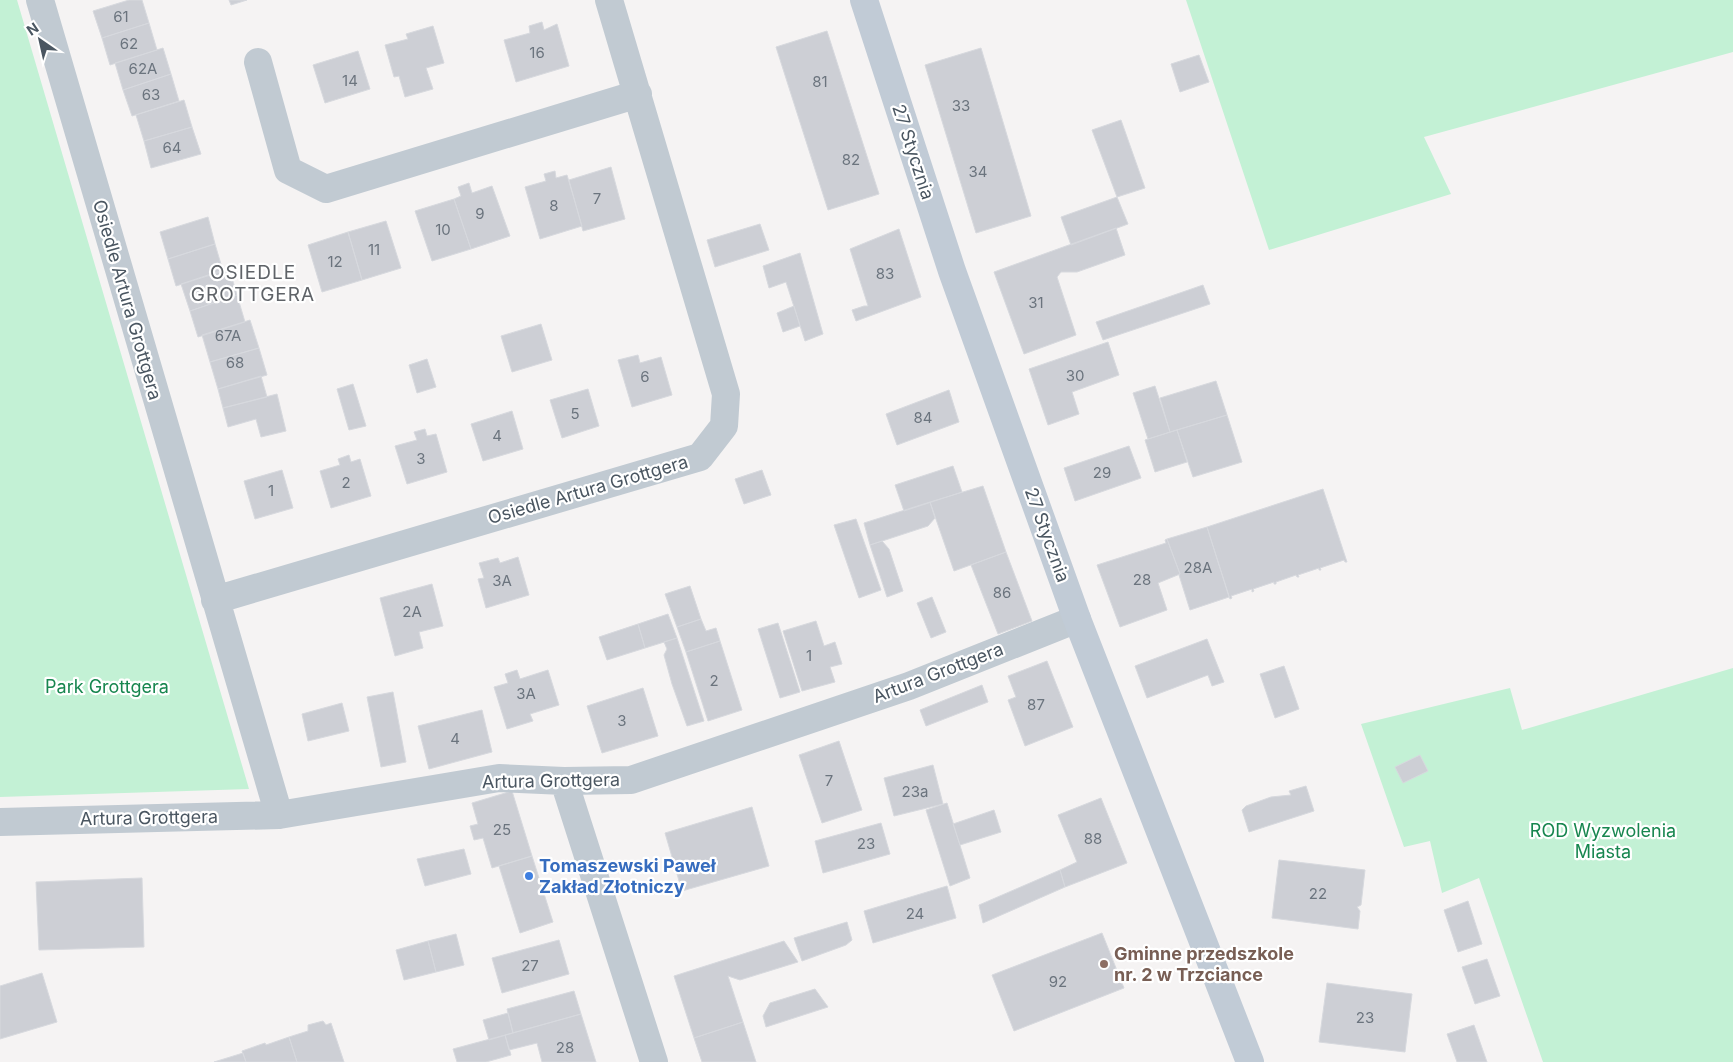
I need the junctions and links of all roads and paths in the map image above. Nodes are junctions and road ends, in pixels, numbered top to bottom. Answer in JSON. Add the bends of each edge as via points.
{"nodes":[{"id":1,"x":40,"y":0,"type":"edge"},
{"id":2,"x":609,"y":0,"type":"edge"},
{"id":3,"x":864,"y":0,"type":"edge"},
{"id":4,"x":258,"y":62,"type":"dead end"},
{"id":5,"x":638,"y":94,"type":"junction"},
{"id":6,"x":215,"y":600,"type":"junction"},
{"id":7,"x":1077,"y":619,"type":"junction"},
{"id":8,"x":564,"y":781,"type":"junction"},
{"id":9,"x":279,"y":815,"type":"junction"},
{"id":10,"x":0,"y":822,"type":"edge"},
{"id":11,"x":654,"y":1062,"type":"edge"},
{"id":12,"x":1250,"y":1062,"type":"edge"}],
"edges":[{"from":1,"to":6,"type":"street","name":"Osiedle Artura Grottgera"},
{"from":2,"to":5,"type":"street","name":"Osiedle Artura Grottgera"},
{"from":3,"to":7,"type":"main road","name":"27 Stycznia","via":[[952,271]]},
{"from":4,"to":5,"type":"street","via":[[288,170],[326,189]]},
{"from":5,"to":6,"type":"street","name":"Osiedle Artura Grottgera","via":[[726,394],[724,426],[700,457]]},
{"from":6,"to":9,"type":"street","name":"Osiedle Artura Grottgera"},
{"from":7,"to":8,"type":"street","name":"Artura Grottgera","via":[[909,686],[631,780]]},
{"from":7,"to":12,"type":"main road","name":"27 Stycznia"},
{"from":8,"to":9,"type":"street","name":"Artura Grottgera","via":[[498,778]]},
{"from":8,"to":11,"type":"street"},
{"from":9,"to":10,"type":"street","name":"Artura Grottgera"}]}
